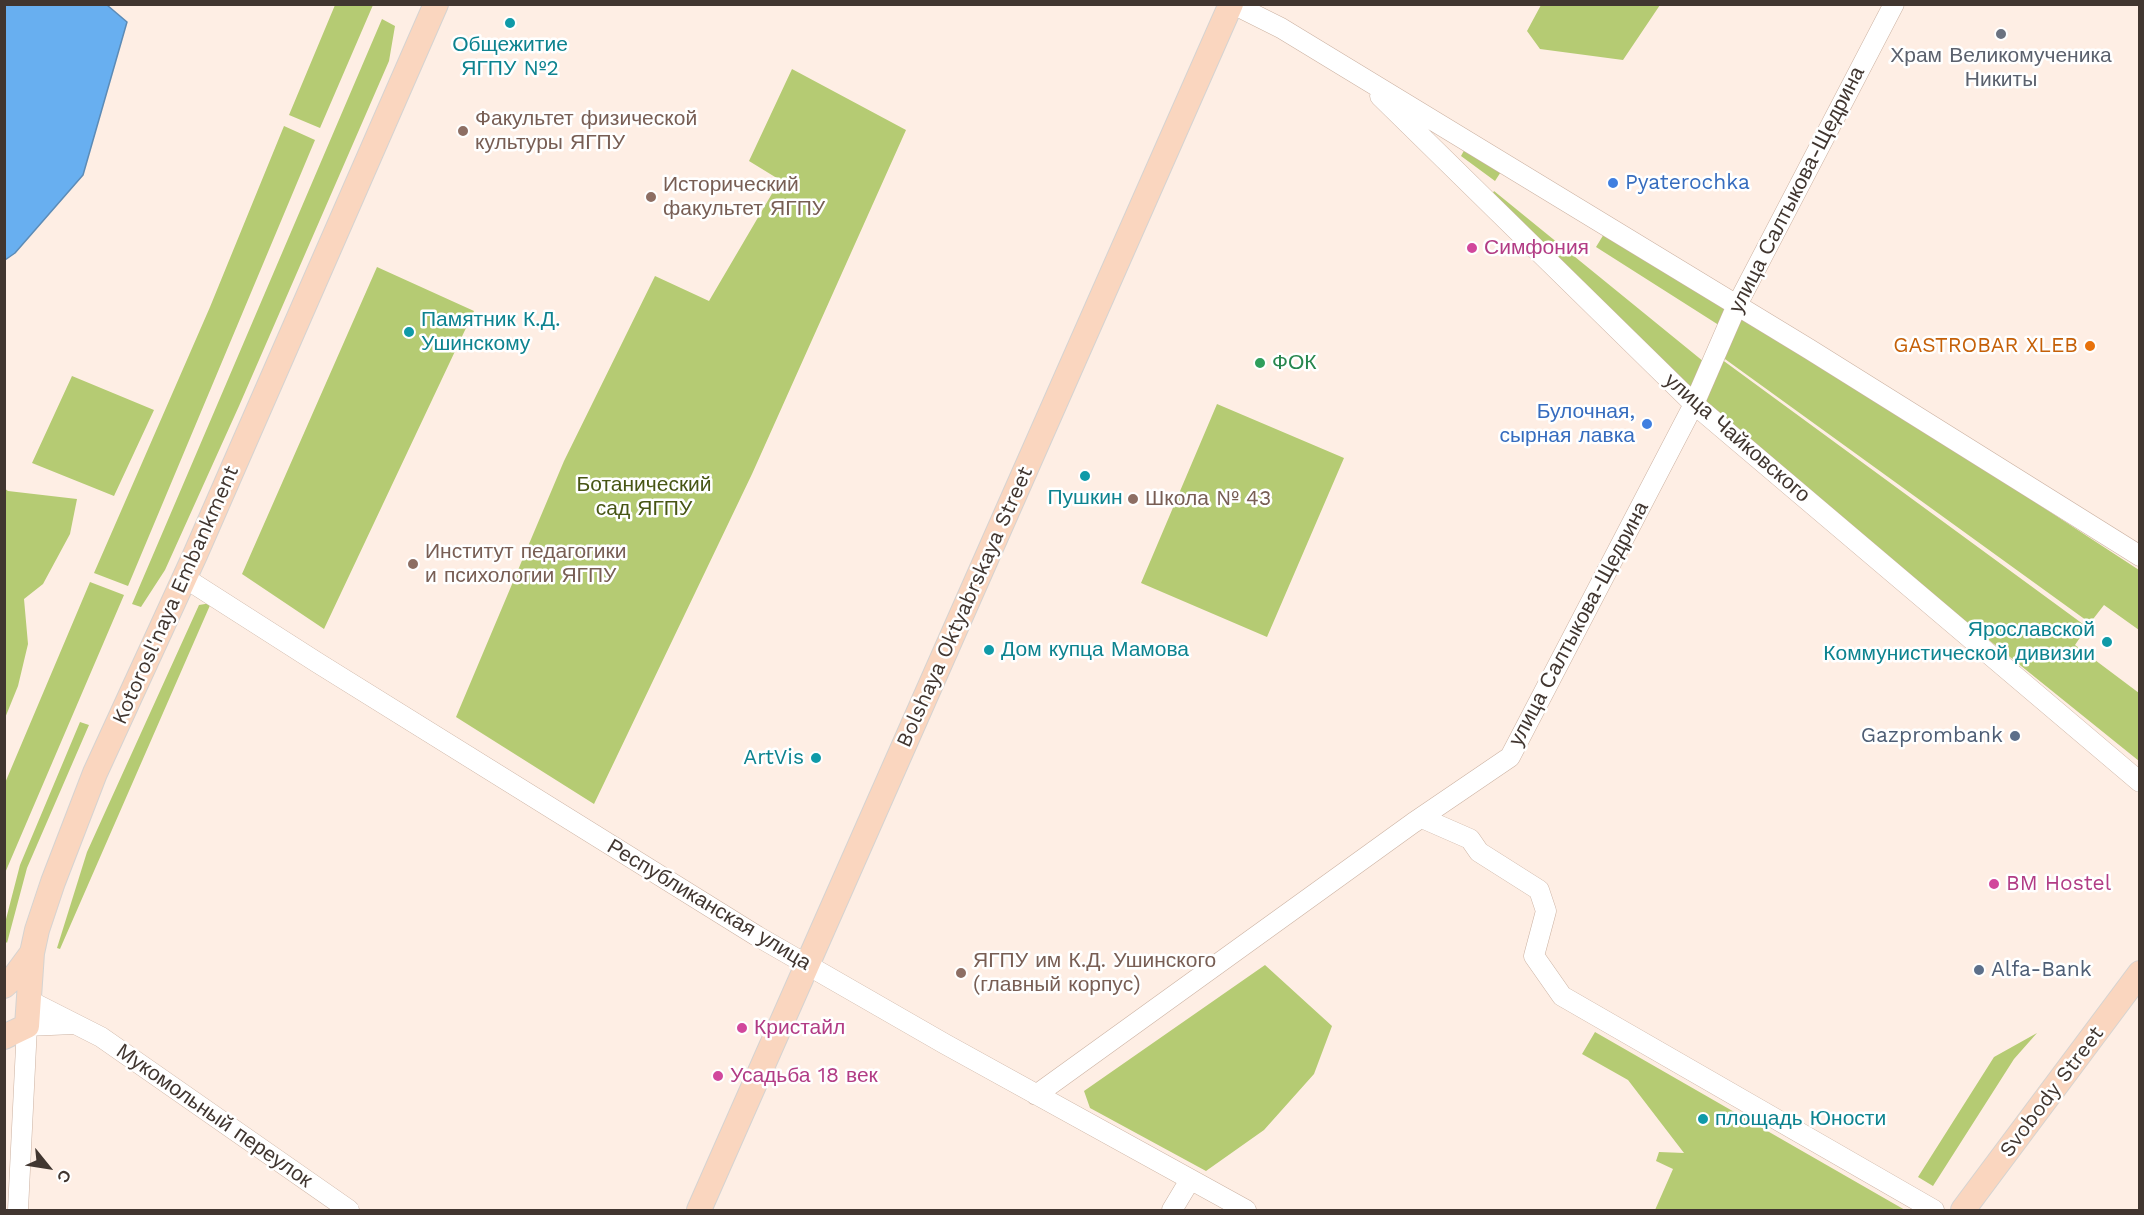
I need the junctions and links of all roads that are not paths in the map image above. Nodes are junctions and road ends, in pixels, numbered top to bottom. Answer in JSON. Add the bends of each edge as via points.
{"nodes":[{"id":1,"x":436,"y":4,"type":"edge"},
{"id":2,"x":1232,"y":4,"type":"edge"},
{"id":3,"x":1894,"y":4,"type":"edge"},
{"id":4,"x":1354,"y":72,"type":"junction"},
{"id":5,"x":1737,"y":305,"type":"junction"},
{"id":6,"x":1695,"y":404,"type":"junction"},
{"id":7,"x":2139,"y":556,"type":"edge"},
{"id":8,"x":185,"y":578,"type":"junction"},
{"id":9,"x":2139,"y":782,"type":"edge"},
{"id":10,"x":1422,"y":818,"type":"junction"},
{"id":11,"x":32,"y":953,"type":"junction"},
{"id":12,"x":806,"y":964,"type":"junction"},
{"id":13,"x":2139,"y":973,"type":"edge"},
{"id":14,"x":4,"y":986,"type":"edge"},
{"id":15,"x":16,"y":998,"type":"edge"},
{"id":16,"x":77,"y":1024,"type":"junction"},
{"id":17,"x":27,"y":1026,"type":"junction"},
{"id":18,"x":4,"y":1037,"type":"edge"},
{"id":19,"x":1036,"y":1095,"type":"junction"},
{"id":20,"x":1190,"y":1180,"type":"junction"},
{"id":21,"x":18,"y":1210,"type":"edge"},
{"id":22,"x":349,"y":1210,"type":"edge"},
{"id":23,"x":699,"y":1210,"type":"edge"},
{"id":24,"x":1172,"y":1210,"type":"edge"},
{"id":25,"x":1246,"y":1210,"type":"edge"},
{"id":26,"x":1934,"y":1210,"type":"edge"},
{"id":27,"x":1964,"y":1210,"type":"edge"}],
"edges":[{"from":1,"to":8,"type":"main road","name":"Kotorosl'naya Embankment"},
{"from":2,"to":4,"type":"street","name":"улица Чайковского"},
{"from":2,"to":12,"type":"main road","name":"Bolshaya Oktyabrskaya Street"},
{"from":3,"to":5,"type":"street","name":"улица Салтыкова-Щедрина"},
{"from":4,"to":5,"type":"street","name":"улица Чайковского"},
{"from":4,"to":6,"type":"street","name":"улица Чайковского"},
{"from":5,"to":6,"type":"street","name":"улица Салтыкова-Щедрина"},
{"from":5,"to":7,"type":"street","name":"улица Чайковского"},
{"from":6,"to":9,"type":"street","name":"улица Чайковского"},
{"from":6,"to":10,"type":"street","name":"улица Салтыкова-Щедрина","via":[[1510,757]]},
{"from":8,"to":11,"type":"main road","name":"Kotorosl'naya Embankment","via":[[95,773],[52,882]]},
{"from":8,"to":12,"type":"street","name":"Республиканская улица"},
{"from":10,"to":19,"type":"street","name":"улица Салтыкова-Щедрина"},
{"from":10,"to":26,"type":"street","via":[[1470,839],[1479,852],[1539,890],[1546,912],[1534,956],[1562,996]]},
{"from":11,"to":14,"type":"main road"},
{"from":11,"to":15,"type":"main road","name":"Kotorosl'naya Embankment"},
{"from":12,"to":19,"type":"street","name":"Республиканская улица"},
{"from":12,"to":23,"type":"main road","name":"Bolshaya Oktyabrskaya Street"},
{"from":13,"to":27,"type":"main road","name":"Svobody Street"},
{"from":15,"to":16,"type":"street","name":"Мукомольный переулок"},
{"from":15,"to":17,"type":"main road","name":"Kotorosl'naya Embankment"},
{"from":16,"to":17,"type":"street"},
{"from":16,"to":22,"type":"street","name":"Мукомольный переулок"},
{"from":17,"to":18,"type":"main road"},
{"from":17,"to":21,"type":"street","name":"Kotorosl'naya Embankment"},
{"from":19,"to":20,"type":"street","name":"Республиканская улица"},
{"from":20,"to":24,"type":"street"},
{"from":20,"to":25,"type":"street","name":"Республиканская улица"}]}
